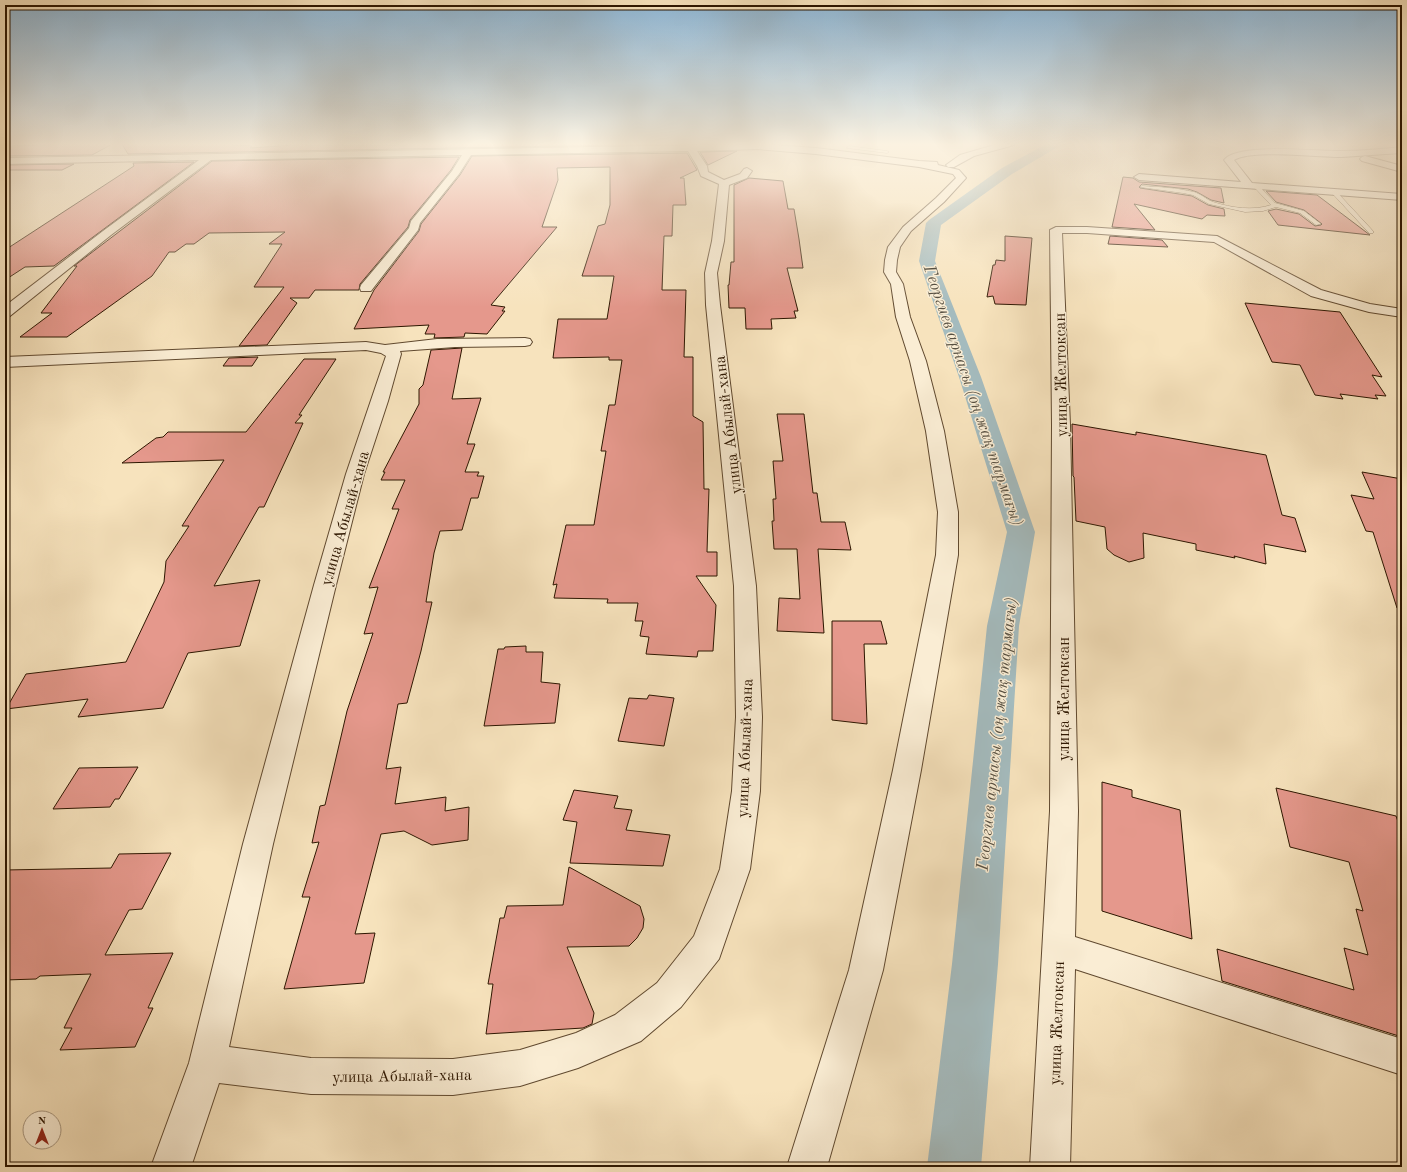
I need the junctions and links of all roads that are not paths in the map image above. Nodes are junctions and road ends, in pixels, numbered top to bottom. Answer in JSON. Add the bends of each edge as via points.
{"nodes":[{"id":1,"x":154,"y":198,"type":"edge"},
{"id":2,"x":435,"y":198,"type":"edge"},
{"id":3,"x":730,"y":198,"type":"edge"},
{"id":4,"x":941,"y":198,"type":"edge"},
{"id":5,"x":1202,"y":198,"type":"edge"},
{"id":6,"x":1267,"y":198,"type":"edge"},
{"id":7,"x":1339,"y":198,"type":"edge"},
{"id":8,"x":1275,"y":205,"type":"junction"},
{"id":9,"x":1318,"y":224,"type":"dead end"},
{"id":10,"x":1371,"y":232,"type":"dead end"},
{"id":11,"x":366,"y":288,"type":"dead end"},
{"id":12,"x":5,"y":313,"type":"edge"},
{"id":13,"x":1402,"y":313,"type":"edge"},
{"id":14,"x":525,"y":342,"type":"dead end"},
{"id":15,"x":385,"y":349,"type":"junction"},
{"id":16,"x":5,"y":362,"type":"edge"},
{"id":17,"x":1059,"y":948,"type":"junction"},
{"id":18,"x":1402,"y":1057,"type":"edge"},
{"id":19,"x":207,"y":1063,"type":"junction"},
{"id":20,"x":171,"y":1167,"type":"edge"},
{"id":21,"x":807,"y":1167,"type":"edge"},
{"id":22,"x":1050,"y":1167,"type":"edge"}],
"edges":[{"from":1,"to":12,"type":"street"},
{"from":2,"to":11,"type":"street"},
{"from":3,"to":19,"type":"street","name":"улица Абылай-хана","via":[[711,272],[745,586],[749,717],[746,791],[735,870],[707,947],[668,995],[628,1028],[578,1050],[520,1068],[453,1077],[311,1076]]},
{"from":4,"to":21,"type":"street","via":[[907,229],[894,247],[890,272],[897,284],[903,317],[918,361],[935,430],[948,512],[947,555],[866,970]]},
{"from":5,"to":8,"type":"lane","via":[[1211,203],[1245,210],[1264,210]]},
{"from":6,"to":8,"type":"lane"},
{"from":7,"to":10,"type":"lane"},
{"from":8,"to":9,"type":"lane","via":[[1299,210],[1308,214]]},
{"from":13,"to":17,"type":"street","name":"улица Желтоксан","via":[[1369,308],[1316,293],[1217,239],[1056,230],[1061,425],[1064,811]]},
{"from":14,"to":15,"type":"street","via":[[461,342],[406,345]]},
{"from":15,"to":16,"type":"street","via":[[366,346]]},
{"from":15,"to":19,"type":"street","name":"улица Абылай-хана","via":[[394,354],[356,474],[325,585],[258,844]]},
{"from":17,"to":18,"type":"street"},
{"from":17,"to":22,"type":"street","name":"улица Желтоксан"},
{"from":19,"to":20,"type":"street","name":"улица Абылай-хана"}]}
